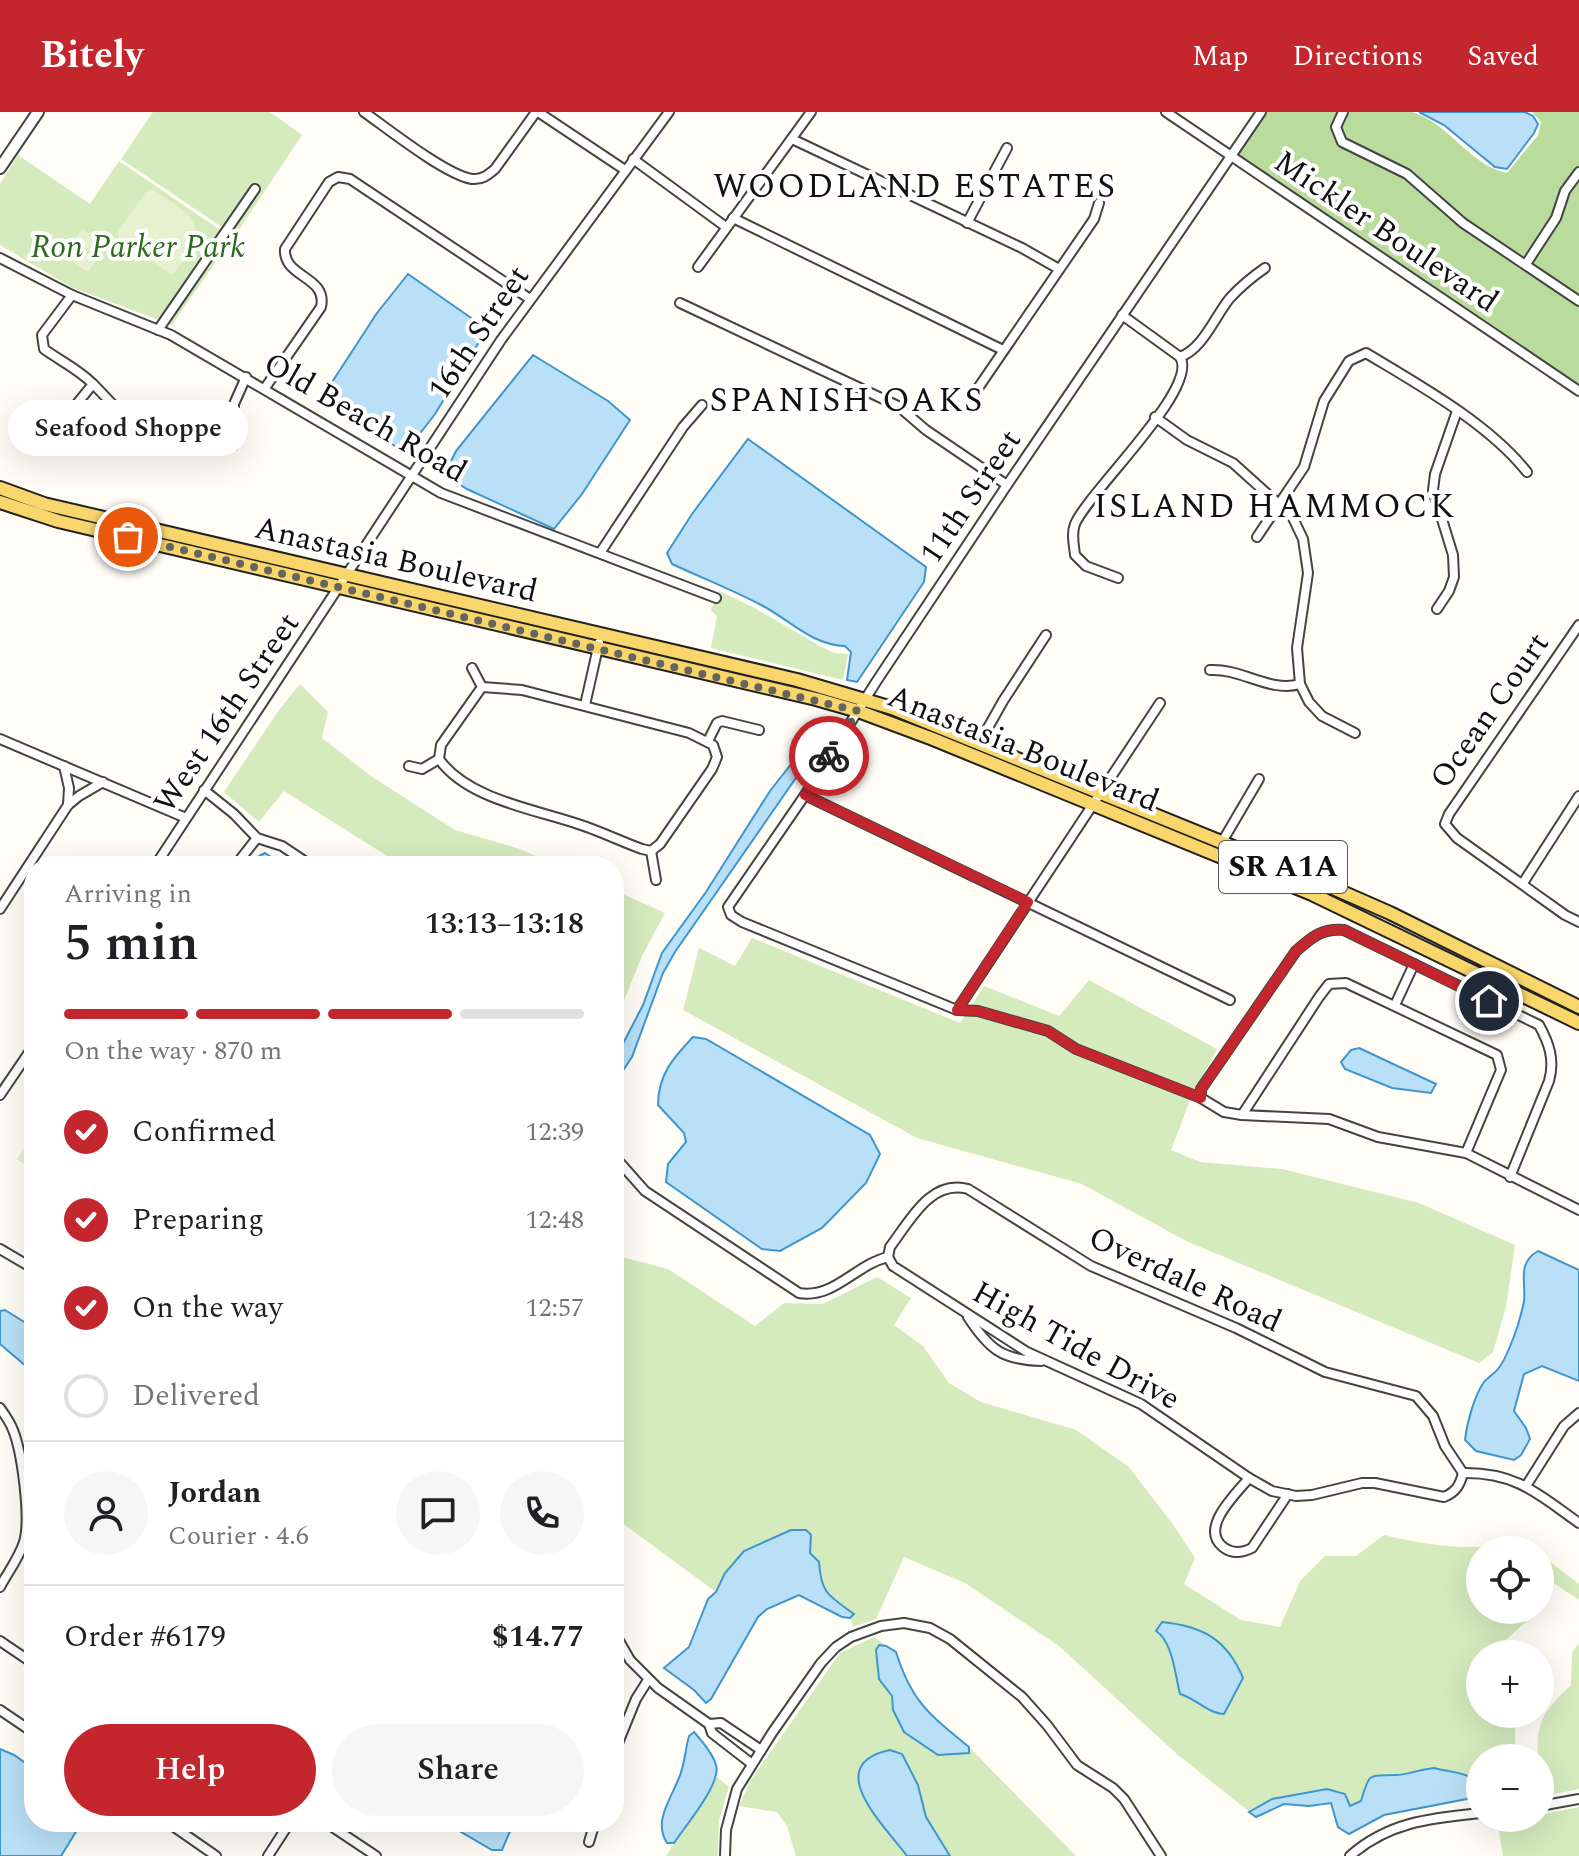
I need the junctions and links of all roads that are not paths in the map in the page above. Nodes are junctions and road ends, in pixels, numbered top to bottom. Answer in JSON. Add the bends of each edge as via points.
{"nodes":[{"id":1,"x":38,"y":112,"type":"edge"},
{"id":2,"x":364,"y":112,"type":"edge"},
{"id":3,"x":537,"y":112,"type":"edge"},
{"id":4,"x":669,"y":112,"type":"edge"},
{"id":5,"x":811,"y":112,"type":"edge"},
{"id":6,"x":1166,"y":112,"type":"edge"},
{"id":7,"x":1261,"y":112,"type":"edge"},
{"id":8,"x":1343,"y":112,"type":"edge"},
{"id":9,"x":792,"y":139,"type":"junction"},
{"id":10,"x":1007,"y":148,"type":"dead end"},
{"id":11,"x":1231,"y":157,"type":"junction"},
{"id":12,"x":633,"y":159,"type":"junction"},
{"id":13,"x":0,"y":168,"type":"edge"},
{"id":14,"x":625,"y":170,"type":"junction"},
{"id":15,"x":1579,"y":172,"type":"edge"},
{"id":16,"x":255,"y":189,"type":"dead end"},
{"id":17,"x":1099,"y":203,"type":"dead end"},
{"id":18,"x":733,"y":218,"type":"junction"},
{"id":19,"x":967,"y":223,"type":"junction"},
{"id":20,"x":726,"y":227,"type":"junction"},
{"id":21,"x":0,"y":258,"type":"edge"},
{"id":22,"x":1526,"y":264,"type":"junction"},
{"id":23,"x":698,"y":267,"type":"dead end"},
{"id":24,"x":1265,"y":268,"type":"dead end"},
{"id":25,"x":1059,"y":269,"type":"junction"},
{"id":26,"x":72,"y":295,"type":"junction"},
{"id":27,"x":530,"y":299,"type":"junction"},
{"id":28,"x":1579,"y":301,"type":"edge"},
{"id":29,"x":680,"y":303,"type":"dead end"},
{"id":30,"x":1122,"y":315,"type":"junction"},
{"id":31,"x":158,"y":330,"type":"junction"},
{"id":32,"x":1003,"y":350,"type":"junction"},
{"id":33,"x":1180,"y":357,"type":"junction"},
{"id":34,"x":246,"y":377,"type":"junction"},
{"id":35,"x":93,"y":384,"type":"junction"},
{"id":36,"x":265,"y":388,"type":"junction"},
{"id":37,"x":976,"y":391,"type":"dead end"},
{"id":38,"x":1579,"y":391,"type":"edge"},
{"id":39,"x":702,"y":405,"type":"dead end"},
{"id":40,"x":75,"y":406,"type":"dead end"},
{"id":41,"x":1457,"y":411,"type":"junction"},
{"id":42,"x":1155,"y":417,"type":"junction"},
{"id":43,"x":233,"y":425,"type":"junction"},
{"id":44,"x":234,"y":445,"type":"dead end"},
{"id":45,"x":1527,"y":472,"type":"dead end"},
{"id":46,"x":412,"y":477,"type":"junction"},
{"id":47,"x":1007,"y":485,"type":"junction"},
{"id":48,"x":0,"y":488,"type":"edge"},
{"id":49,"x":0,"y":502,"type":"edge"},
{"id":50,"x":1278,"y":503,"type":"junction"},
{"id":51,"x":1257,"y":537,"type":"dead end"},
{"id":52,"x":600,"y":553,"type":"junction"},
{"id":53,"x":348,"y":575,"type":"junction"},
{"id":54,"x":1118,"y":578,"type":"dead end"},
{"id":55,"x":340,"y":588,"type":"junction"},
{"id":56,"x":716,"y":598,"type":"dead end"},
{"id":57,"x":1437,"y":609,"type":"dead end"},
{"id":58,"x":1579,"y":625,"type":"edge"},
{"id":59,"x":1046,"y":635,"type":"dead end"},
{"id":60,"x":599,"y":641,"type":"junction"},
{"id":61,"x":472,"y":668,"type":"dead end"},
{"id":62,"x":1210,"y":670,"type":"dead end"},
{"id":63,"x":1300,"y":684,"type":"junction"},
{"id":64,"x":482,"y":687,"type":"junction"},
{"id":65,"x":1160,"y":703,"type":"dead end"},
{"id":66,"x":585,"y":705,"type":"junction"},
{"id":67,"x":862,"y":705,"type":"junction"},
{"id":68,"x":759,"y":730,"type":"dead end"},
{"id":69,"x":1355,"y":733,"type":"dead end"},
{"id":70,"x":0,"y":739,"type":"edge"},
{"id":71,"x":708,"y":741,"type":"junction"},
{"id":72,"x":980,"y":742,"type":"junction"},
{"id":73,"x":439,"y":759,"type":"junction"},
{"id":74,"x":64,"y":766,"type":"junction"},
{"id":75,"x":409,"y":766,"type":"dead end"},
{"id":76,"x":1259,"y":779,"type":"dead end"},
{"id":77,"x":103,"y":782,"type":"junction"},
{"id":78,"x":204,"y":790,"type":"junction"},
{"id":79,"x":1101,"y":792,"type":"junction"},
{"id":80,"x":805,"y":795,"type":"junction"},
{"id":81,"x":1579,"y":796,"type":"edge"},
{"id":82,"x":1093,"y":804,"type":"junction"},
{"id":83,"x":68,"y":805,"type":"junction"},
{"id":84,"x":186,"y":818,"type":"junction"},
{"id":85,"x":257,"y":838,"type":"junction"},
{"id":86,"x":1222,"y":842,"type":"junction"},
{"id":87,"x":651,"y":851,"type":"junction"},
{"id":88,"x":35,"y":856,"type":"edge"},
{"id":89,"x":161,"y":856,"type":"edge"},
{"id":90,"x":243,"y":856,"type":"edge"},
{"id":91,"x":297,"y":856,"type":"edge"},
{"id":92,"x":24,"y":872,"type":"edge"},
{"id":93,"x":656,"y":880,"type":"dead end"},
{"id":94,"x":1523,"y":883,"type":"junction"},
{"id":95,"x":1028,"y":902,"type":"junction"},
{"id":96,"x":0,"y":909,"type":"edge"},
{"id":97,"x":1579,"y":922,"type":"edge"},
{"id":98,"x":1414,"y":964,"type":"junction"},
{"id":99,"x":1230,"y":1000,"type":"dead end"},
{"id":100,"x":1395,"y":1005,"type":"junction"},
{"id":101,"x":1579,"y":1007,"type":"edge"},
{"id":102,"x":957,"y":1010,"type":"junction"},
{"id":103,"x":1579,"y":1023,"type":"edge"},
{"id":104,"x":24,"y":1060,"type":"edge"},
{"id":105,"x":0,"y":1095,"type":"edge"},
{"id":106,"x":1201,"y":1098,"type":"junction"},
{"id":107,"x":1254,"y":1099,"type":"junction"},
{"id":108,"x":1242,"y":1115,"type":"junction"},
{"id":109,"x":1263,"y":1115,"type":"junction"},
{"id":110,"x":1466,"y":1153,"type":"junction"},
{"id":111,"x":624,"y":1167,"type":"edge"},
{"id":112,"x":1510,"y":1177,"type":"junction"},
{"id":113,"x":1579,"y":1210,"type":"edge"},
{"id":114,"x":0,"y":1249,"type":"edge"},
{"id":115,"x":888,"y":1257,"type":"junction"},
{"id":116,"x":24,"y":1263,"type":"edge"},
{"id":117,"x":966,"y":1313,"type":"junction"},
{"id":118,"x":1047,"y":1361,"type":"junction"},
{"id":119,"x":0,"y":1408,"type":"edge"},
{"id":120,"x":1579,"y":1413,"type":"edge"},
{"id":121,"x":1575,"y":1423,"type":"edge"},
{"id":122,"x":21,"y":1467,"type":"junction"},
{"id":123,"x":24,"y":1467,"type":"edge"},
{"id":124,"x":1463,"y":1473,"type":"junction"},
{"id":125,"x":1249,"y":1478,"type":"junction"},
{"id":126,"x":1526,"y":1486,"type":"junction"},
{"id":127,"x":1288,"y":1494,"type":"junction"},
{"id":128,"x":24,"y":1499,"type":"edge"},
{"id":129,"x":1579,"y":1523,"type":"edge"},
{"id":130,"x":24,"y":1541,"type":"edge"},
{"id":131,"x":0,"y":1587,"type":"edge"},
{"id":132,"x":0,"y":1641,"type":"edge"},
{"id":133,"x":624,"y":1650,"type":"edge"},
{"id":134,"x":24,"y":1657,"type":"edge"},
{"id":135,"x":648,"y":1680,"type":"junction"},
{"id":136,"x":0,"y":1710,"type":"edge"},
{"id":137,"x":709,"y":1724,"type":"junction"},
{"id":138,"x":24,"y":1726,"type":"edge"},
{"id":139,"x":624,"y":1728,"type":"edge"},
{"id":140,"x":761,"y":1750,"type":"junction"},
{"id":141,"x":752,"y":1764,"type":"junction"},
{"id":142,"x":1579,"y":1799,"type":"edge"},
{"id":143,"x":1554,"y":1803,"type":"edge"},
{"id":144,"x":1466,"y":1815,"type":"edge"},
{"id":145,"x":181,"y":1832,"type":"edge"},
{"id":146,"x":284,"y":1832,"type":"edge"},
{"id":147,"x":340,"y":1832,"type":"edge"},
{"id":148,"x":592,"y":1832,"type":"edge"},
{"id":149,"x":589,"y":1842,"type":"dead end"},
{"id":150,"x":216,"y":1856,"type":"edge"},
{"id":151,"x":268,"y":1856,"type":"edge"},
{"id":152,"x":376,"y":1856,"type":"edge"},
{"id":153,"x":725,"y":1856,"type":"edge"},
{"id":154,"x":1161,"y":1856,"type":"edge"},
{"id":155,"x":1350,"y":1856,"type":"edge"}],
"edges":[{"from":1,"to":13,"type":"street"},
{"from":2,"to":3,"type":"street","via":[[472,179],[495,169]]},
{"from":3,"to":14,"type":"street"},
{"from":4,"to":12,"type":"street","name":"16th Street"},
{"from":5,"to":9,"type":"street"},
{"from":6,"to":11,"type":"street","name":"Mickler Boulevard"},
{"from":7,"to":11,"type":"street","name":"11th Street"},
{"from":8,"to":22,"type":"street","via":[[1336,127],[1342,142],[1407,174],[1463,223]]},
{"from":9,"to":18,"type":"street"},
{"from":9,"to":19,"type":"street"},
{"from":10,"to":19,"type":"street"},
{"from":11,"to":30,"type":"street","name":"11th Street"},
{"from":11,"to":38,"type":"street","name":"Mickler Boulevard"},
{"from":12,"to":14,"type":"street","name":"16th Street"},
{"from":12,"to":20,"type":"street"},
{"from":14,"to":27,"type":"street","name":"16th Street"},
{"from":15,"to":22,"type":"street"},
{"from":16,"to":31,"type":"street"},
{"from":17,"to":25,"type":"street","via":[[1094,219]]},
{"from":18,"to":20,"type":"street"},
{"from":18,"to":32,"type":"street"},
{"from":19,"to":25,"type":"street"},
{"from":20,"to":23,"type":"street"},
{"from":21,"to":26,"type":"street","name":"Old Beach Road"},
{"from":22,"to":28,"type":"street"},
{"from":24,"to":33,"type":"street","via":[[1244,284],[1196,345]]},
{"from":25,"to":32,"type":"street"},
{"from":26,"to":31,"type":"street","name":"Old Beach Road"},
{"from":26,"to":35,"type":"street","via":[[42,335],[42,344]]},
{"from":27,"to":36,"type":"street","via":[[350,179],[338,177],[329,182],[285,249],[289,267],[315,284],[322,301]]},
{"from":27,"to":46,"type":"street","name":"16th Street"},
{"from":29,"to":47,"type":"street","via":[[898,406]]},
{"from":30,"to":33,"type":"street"},
{"from":30,"to":47,"type":"street","name":"11th Street"},
{"from":31,"to":34,"type":"street","name":"Old Beach Road"},
{"from":32,"to":37,"type":"street"},
{"from":33,"to":42,"type":"street","via":[[1177,389]]},
{"from":34,"to":36,"type":"street","name":"Old Beach Road"},
{"from":34,"to":43,"type":"street","via":[[234,404]]},
{"from":35,"to":40,"type":"street"},
{"from":35,"to":43,"type":"street","via":[[135,423]]},
{"from":36,"to":46,"type":"street","name":"Old Beach Road"},
{"from":39,"to":52,"type":"street"},
{"from":41,"to":45,"type":"street","via":[[1513,454]]},
{"from":41,"to":50,"type":"street","via":[[1366,353],[1357,356],[1324,401],[1304,467]]},
{"from":41,"to":57,"type":"street","via":[[1433,490],[1453,555],[1454,577]]},
{"from":42,"to":50,"type":"street","via":[[1233,463]]},
{"from":42,"to":54,"type":"street","via":[[1074,527],[1075,555],[1086,566]]},
{"from":43,"to":44,"type":"street"},
{"from":46,"to":52,"type":"street","name":"Old Beach Road","via":[[467,504]]},
{"from":46,"to":53,"type":"street","name":"16th Street"},
{"from":47,"to":67,"type":"street","name":"11th Street"},
{"from":48,"to":53,"type":"main road","name":"Anastasia Boulevard","number":"SR A1A","via":[[44,504]]},
{"from":49,"to":55,"type":"main road","name":"Anastasia Boulevard","number":"SR A1A","via":[[58,521]]},
{"from":50,"to":51,"type":"street"},
{"from":50,"to":63,"type":"street","via":[[1292,516],[1307,553],[1297,648]]},
{"from":52,"to":56,"type":"street","name":"Old Beach Road"},
{"from":53,"to":55,"type":"street","name":"16th Street"},
{"from":53,"to":60,"type":"main road","name":"Anastasia Boulevard","number":"SR A1A"},
{"from":55,"to":60,"type":"main road","name":"Anastasia Boulevard","number":"SR A1A"},
{"from":55,"to":78,"type":"street","name":"West 16th Street"},
{"from":58,"to":94,"type":"street","name":"Ocean Court","via":[[1445,824]]},
{"from":59,"to":72,"type":"street"},
{"from":60,"to":66,"type":"street"},
{"from":60,"to":67,"type":"main road","name":"Anastasia Boulevard","number":"SR A1A","via":[[797,680]]},
{"from":61,"to":64,"type":"street"},
{"from":62,"to":63,"type":"street","via":[[1234,671],[1282,687]]},
{"from":63,"to":69,"type":"street","via":[[1322,716]]},
{"from":64,"to":66,"type":"street"},
{"from":64,"to":73,"type":"street","via":[[441,745]]},
{"from":65,"to":79,"type":"street"},
{"from":66,"to":71,"type":"street"},
{"from":67,"to":72,"type":"main road","name":"Anastasia Boulevard","number":"SR A1A"},
{"from":67,"to":80,"type":"street","name":"11th Street"},
{"from":67,"to":82,"type":"main road","name":"Anastasia Boulevard","number":"SR A1A"},
{"from":68,"to":71,"type":"street","via":[[722,721]]},
{"from":70,"to":74,"type":"street"},
{"from":71,"to":87,"type":"street","via":[[717,757],[712,769]]},
{"from":72,"to":79,"type":"main road","name":"Anastasia Boulevard","number":"SR A1A"},
{"from":73,"to":75,"type":"street","via":[[422,769]]},
{"from":73,"to":87,"type":"street","via":[[480,793]]},
{"from":74,"to":77,"type":"street"},
{"from":74,"to":83,"type":"street"},
{"from":76,"to":86,"type":"street"},
{"from":77,"to":83,"type":"street"},
{"from":77,"to":84,"type":"street"},
{"from":78,"to":84,"type":"street","name":"West 16th Street"},
{"from":78,"to":85,"type":"street"},
{"from":79,"to":82,"type":"street"},
{"from":79,"to":86,"type":"main road","name":"Anastasia Boulevard","number":"SR A1A"},
{"from":80,"to":95,"type":"street"},
{"from":80,"to":102,"type":"street","name":"11th Street","via":[[728,907],[730,913]]},
{"from":81,"to":94,"type":"street"},
{"from":82,"to":95,"type":"street"},
{"from":82,"to":103,"type":"main road","name":"Anastasia Boulevard","number":"SR A1A","via":[[1312,894]]},
{"from":83,"to":88,"type":"street"},
{"from":84,"to":89,"type":"street","name":"West 16th Street"},
{"from":85,"to":90,"type":"street"},
{"from":85,"to":91,"type":"street"},
{"from":86,"to":101,"type":"main road","name":"Anastasia Boulevard","number":"SR A1A","via":[[1390,913]]},
{"from":87,"to":93,"type":"street"},
{"from":92,"to":96,"type":"street"},
{"from":94,"to":97,"type":"street"},
{"from":95,"to":99,"type":"street"},
{"from":95,"to":102,"type":"street"},
{"from":98,"to":100,"type":"street"},
{"from":98,"to":106,"type":"street","via":[[1344,930],[1315,935],[1287,963],[1201,1089]]},
{"from":98,"to":112,"type":"street","via":[[1539,1025],[1547,1040],[1553,1066],[1549,1081]]},
{"from":100,"to":107,"type":"street","via":[[1346,983],[1329,984]]},
{"from":100,"to":110,"type":"street","via":[[1497,1055],[1501,1070]]},
{"from":102,"to":106,"type":"street","via":[[1048,1031],[1076,1049]]},
{"from":104,"to":105,"type":"street"},
{"from":106,"to":108,"type":"street","via":[[1224,1112]]},
{"from":107,"to":108,"type":"street"},
{"from":107,"to":109,"type":"street"},
{"from":108,"to":109,"type":"street"},
{"from":109,"to":110,"type":"street","via":[[1329,1119],[1378,1137]]},
{"from":110,"to":112,"type":"street"},
{"from":111,"to":115,"type":"street","via":[[645,1191],[799,1293],[827,1291],[874,1260]]},
{"from":112,"to":113,"type":"street"},
{"from":114,"to":116,"type":"street"},
{"from":115,"to":117,"type":"street","name":"High Tide Drive","via":[[893,1266]]},
{"from":115,"to":124,"type":"street","name":"Overdale Road","via":[[890,1247],[932,1194],[957,1186],[968,1189],[1091,1266],[1325,1372],[1416,1396],[1433,1416]]},
{"from":117,"to":118,"type":"street","name":"High Tide Drive"},
{"from":117,"to":118,"type":"street","via":[[983,1340],[1000,1353]]},
{"from":118,"to":125,"type":"street","name":"High Tide Drive","via":[[1141,1404]]},
{"from":119,"to":122,"type":"street","via":[[13,1429]]},
{"from":120,"to":121,"type":"street"},
{"from":121,"to":126,"type":"street","via":[[1564,1426]]},
{"from":122,"to":123,"type":"street"},
{"from":122,"to":128,"type":"street"},
{"from":124,"to":126,"type":"street","via":[[1505,1476]]},
{"from":124,"to":127,"type":"street","name":"High Tide Drive","via":[[1460,1484],[1444,1497],[1375,1483],[1312,1495]]},
{"from":125,"to":127,"type":"street","name":"High Tide Drive"},
{"from":125,"to":127,"type":"street","via":[[1217,1518],[1214,1533],[1229,1551],[1252,1548]]},
{"from":126,"to":129,"type":"street"},
{"from":130,"to":131,"type":"street"},
{"from":132,"to":134,"type":"street"},
{"from":133,"to":135,"type":"street"},
{"from":135,"to":137,"type":"street"},
{"from":135,"to":139,"type":"street"},
{"from":136,"to":138,"type":"street"},
{"from":137,"to":140,"type":"street","via":[[721,1723]]},
{"from":137,"to":141,"type":"street","via":[[712,1733]]},
{"from":140,"to":141,"type":"street"},
{"from":140,"to":154,"type":"street","via":[[836,1647],[868,1631],[904,1623],[930,1628],[1022,1697],[1077,1765],[1113,1788],[1131,1808]]},
{"from":141,"to":153,"type":"street","via":[[733,1801]]},
{"from":142,"to":143,"type":"street"},
{"from":144,"to":155,"type":"street","via":[[1392,1828]]},
{"from":145,"to":150,"type":"street"},
{"from":146,"to":151,"type":"street"},
{"from":147,"to":152,"type":"street"},
{"from":148,"to":149,"type":"street"}]}
